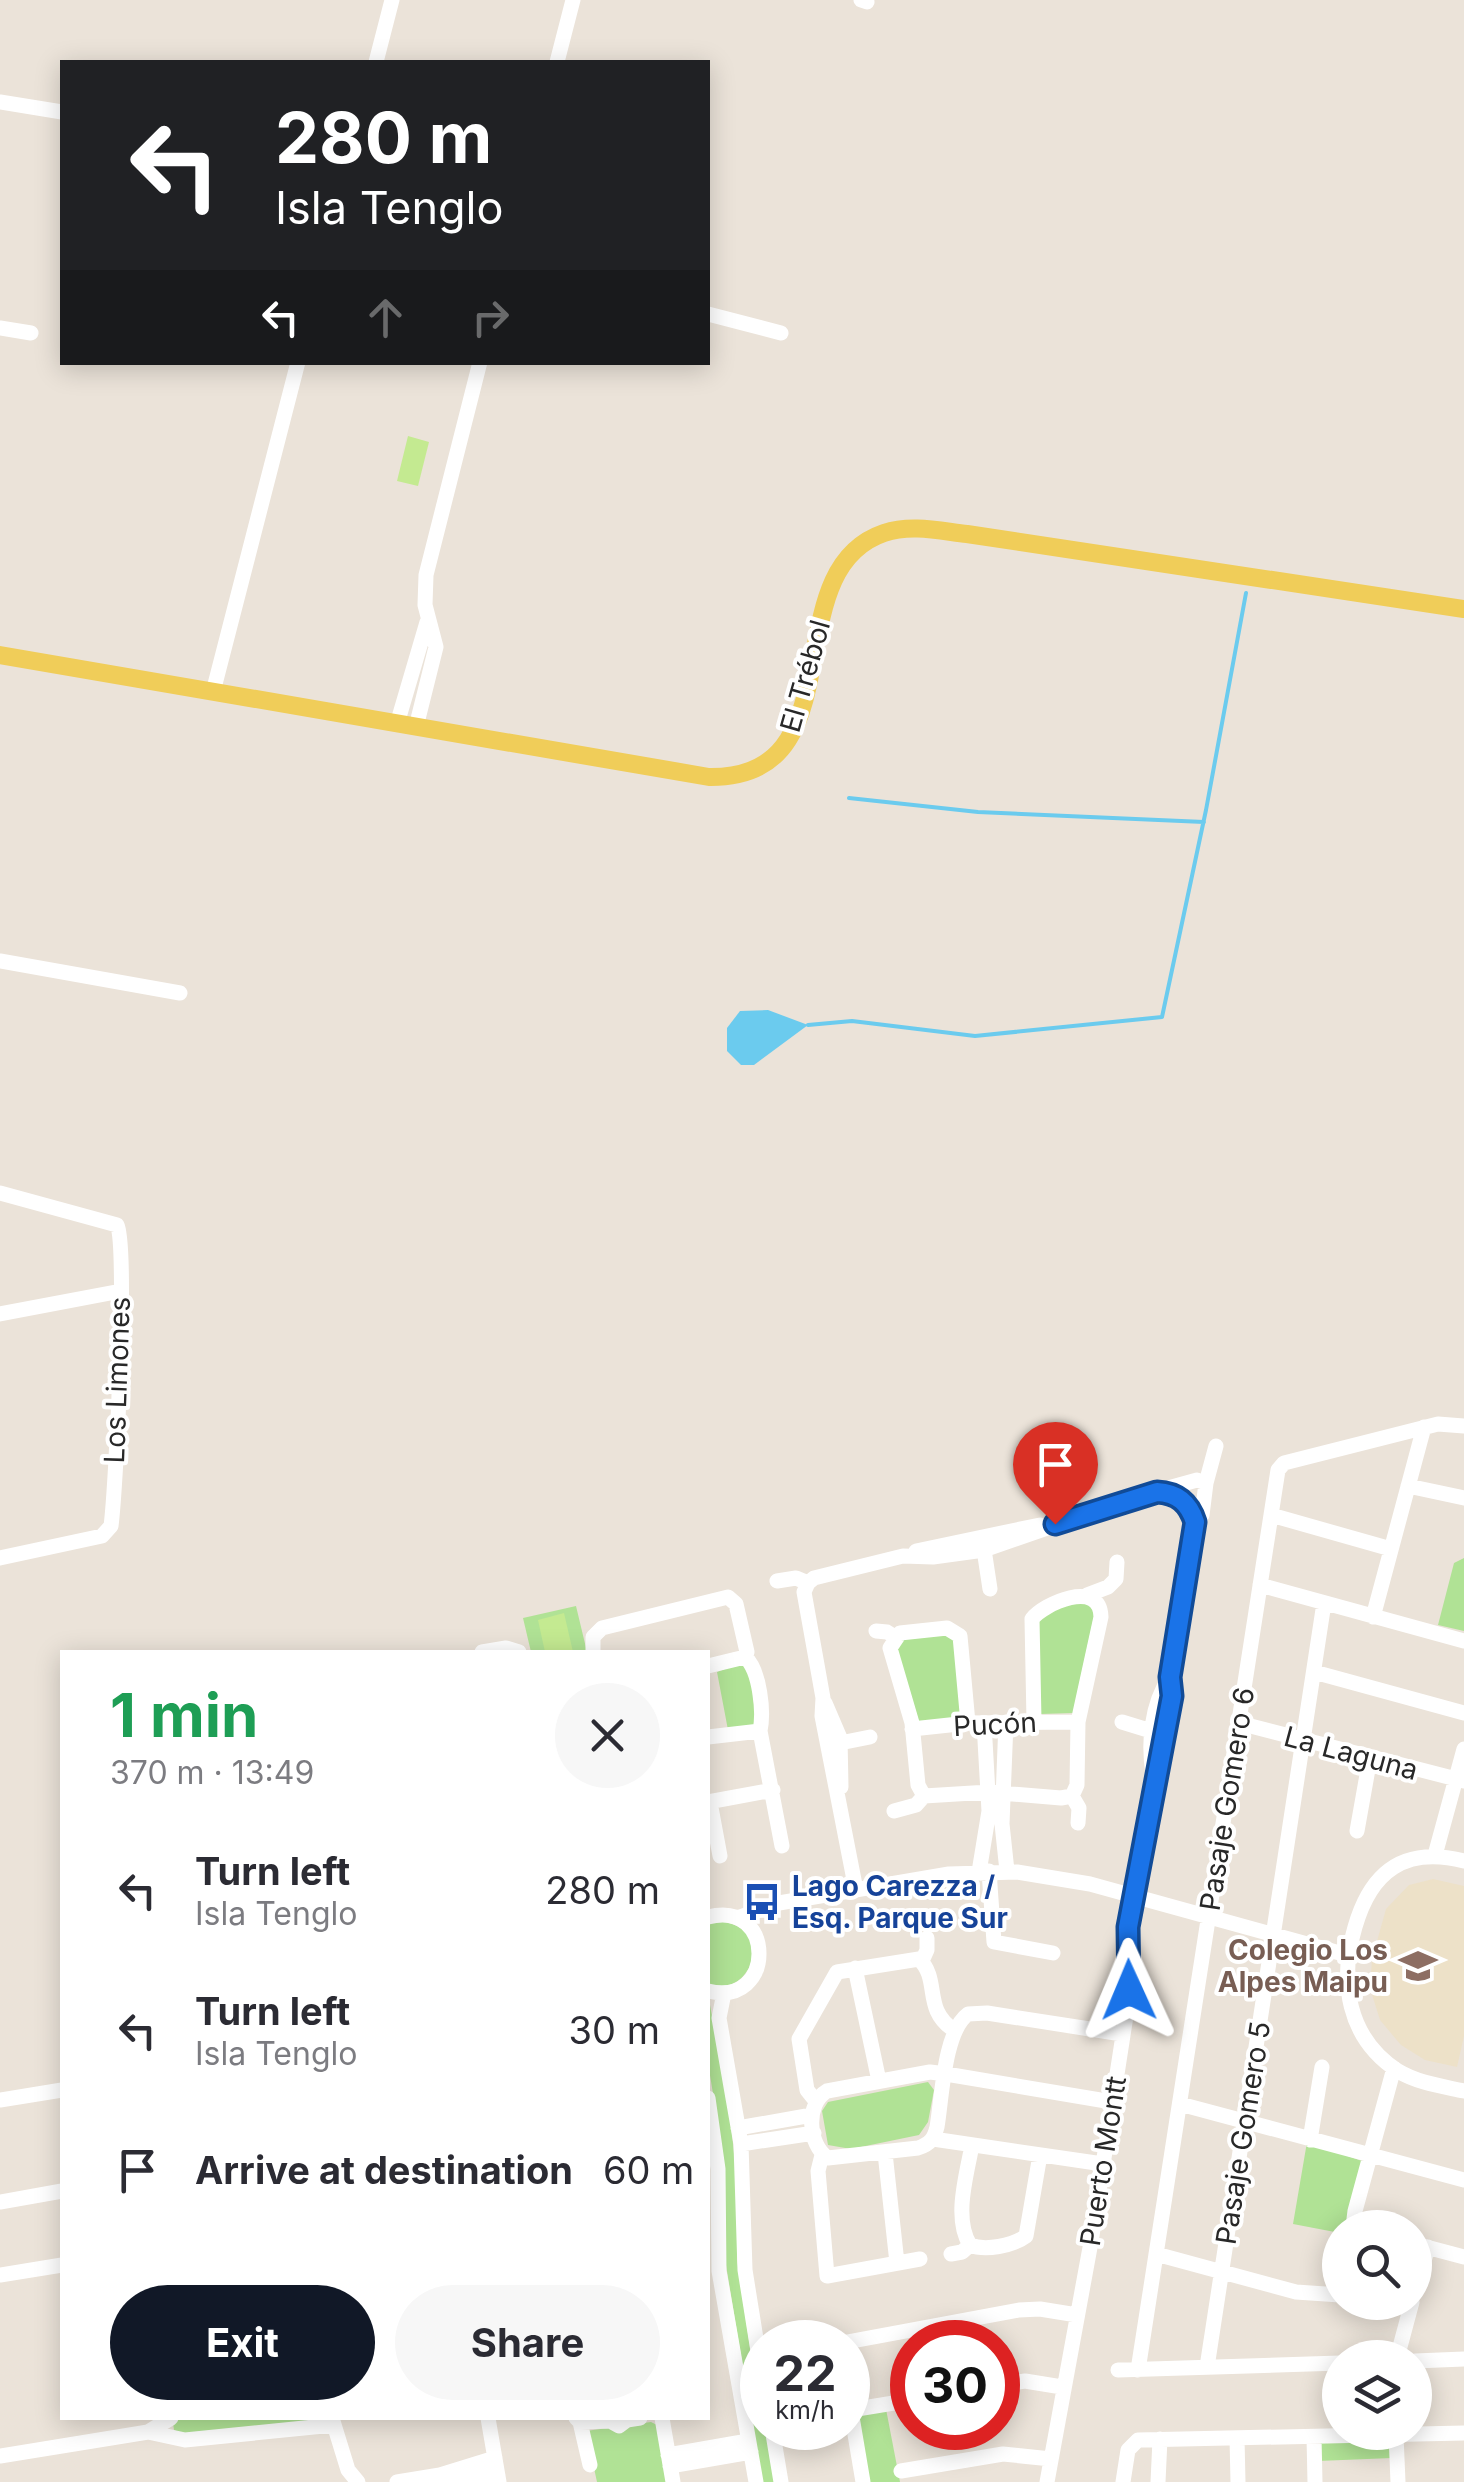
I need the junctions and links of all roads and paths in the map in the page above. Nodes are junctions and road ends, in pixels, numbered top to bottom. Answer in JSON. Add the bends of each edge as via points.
{"nodes":[{"id":1,"x":392,"y":0,"type":"edge"},
{"id":2,"x":572,"y":0,"type":"edge"},
{"id":3,"x":377,"y":60,"type":"edge"},
{"id":4,"x":557,"y":60,"type":"edge"},
{"id":5,"x":0,"y":102,"type":"edge"},
{"id":6,"x":60,"y":112,"type":"edge"},
{"id":7,"x":710,"y":315,"type":"edge"},
{"id":8,"x":0,"y":328,"type":"edge"},
{"id":9,"x":31,"y":333,"type":"dead end"},
{"id":10,"x":782,"y":333,"type":"dead end"},
{"id":11,"x":297,"y":365,"type":"edge"},
{"id":12,"x":479,"y":365,"type":"edge"},
{"id":13,"x":1464,"y":609,"type":"edge"},
{"id":14,"x":427,"y":622,"type":"junction"},
{"id":15,"x":0,"y":654,"type":"edge"},
{"id":16,"x":213,"y":692,"type":"junction"},
{"id":17,"x":397,"y":724,"type":"junction"},
{"id":18,"x":416,"y":728,"type":"junction"},
{"id":19,"x":0,"y":961,"type":"edge"},
{"id":20,"x":180,"y":993,"type":"dead end"},
{"id":21,"x":0,"y":1193,"type":"edge"},
{"id":22,"x":121,"y":1291,"type":"junction"},
{"id":23,"x":0,"y":1314,"type":"edge"},
{"id":24,"x":1464,"y":1426,"type":"edge"},
{"id":25,"x":1424,"y":1427,"type":"junction"},
{"id":26,"x":1216,"y":1446,"type":"dead end"},
{"id":27,"x":1206,"y":1483,"type":"junction"},
{"id":28,"x":1408,"y":1486,"type":"junction"},
{"id":29,"x":1157,"y":1492,"type":"junction"},
{"id":30,"x":1464,"y":1498,"type":"edge"},
{"id":31,"x":1271,"y":1515,"type":"junction"},
{"id":32,"x":1195,"y":1529,"type":"junction"},
{"id":33,"x":983,"y":1543,"type":"junction"},
{"id":34,"x":1391,"y":1549,"type":"junction"},
{"id":35,"x":0,"y":1558,"type":"edge"},
{"id":36,"x":1117,"y":1562,"type":"dead end"},
{"id":37,"x":777,"y":1581,"type":"dead end"},
{"id":38,"x":1260,"y":1585,"type":"junction"},
{"id":39,"x":1108,"y":1587,"type":"junction"},
{"id":40,"x":806,"y":1588,"type":"junction"},
{"id":41,"x":990,"y":1589,"type":"dead end"},
{"id":42,"x":1087,"y":1595,"type":"junction"},
{"id":43,"x":1324,"y":1603,"type":"junction"},
{"id":44,"x":1101,"y":1611,"type":"junction"},
{"id":45,"x":1373,"y":1617,"type":"junction"},
{"id":46,"x":972,"y":1622,"type":"dead end"},
{"id":47,"x":876,"y":1630,"type":"dead end"},
{"id":48,"x":956,"y":1631,"type":"junction"},
{"id":49,"x":895,"y":1638,"type":"junction"},
{"id":50,"x":1464,"y":1641,"type":"edge"},
{"id":51,"x":594,"y":1650,"type":"edge"},
{"id":52,"x":744,"y":1657,"type":"junction"},
{"id":53,"x":710,"y":1666,"type":"edge"},
{"id":54,"x":1314,"y":1672,"type":"junction"},
{"id":55,"x":1464,"y":1713,"type":"edge"},
{"id":56,"x":1034,"y":1721,"type":"junction"},
{"id":57,"x":1006,"y":1722,"type":"junction"},
{"id":58,"x":1078,"y":1722,"type":"junction"},
{"id":59,"x":1122,"y":1722,"type":"dead end"},
{"id":60,"x":976,"y":1723,"type":"junction"},
{"id":61,"x":1239,"y":1723,"type":"junction"},
{"id":62,"x":912,"y":1729,"type":"junction"},
{"id":63,"x":760,"y":1731,"type":"junction"},
{"id":64,"x":1158,"y":1733,"type":"junction"},
{"id":65,"x":710,"y":1737,"type":"edge"},
{"id":66,"x":870,"y":1737,"type":"dead end"},
{"id":67,"x":1304,"y":1740,"type":"junction"},
{"id":68,"x":834,"y":1744,"type":"junction"},
{"id":69,"x":1464,"y":1749,"type":"edge"},
{"id":70,"x":1370,"y":1758,"type":"junction"},
{"id":71,"x":1460,"y":1780,"type":"edge"},
{"id":72,"x":773,"y":1790,"type":"junction"},
{"id":73,"x":996,"y":1792,"type":"junction"},
{"id":74,"x":924,"y":1796,"type":"junction"},
{"id":75,"x":1072,"y":1796,"type":"junction"},
{"id":76,"x":710,"y":1802,"type":"edge"},
{"id":77,"x":710,"y":1807,"type":"edge"},
{"id":78,"x":894,"y":1811,"type":"dead end"},
{"id":79,"x":1078,"y":1823,"type":"dead end"},
{"id":80,"x":1357,"y":1831,"type":"dead end"},
{"id":81,"x":782,"y":1846,"type":"dead end"},
{"id":82,"x":1435,"y":1855,"type":"junction"},
{"id":83,"x":720,"y":1856,"type":"dead end"},
{"id":84,"x":1464,"y":1862,"type":"edge"},
{"id":85,"x":984,"y":1871,"type":"junction"},
{"id":86,"x":1008,"y":1871,"type":"junction"},
{"id":87,"x":856,"y":1890,"type":"junction"},
{"id":88,"x":1134,"y":1897,"type":"junction"},
{"id":89,"x":792,"y":1901,"type":"junction"},
{"id":90,"x":1208,"y":1916,"type":"junction"},
{"id":91,"x":710,"y":1917,"type":"edge"},
{"id":92,"x":737,"y":1918,"type":"junction"},
{"id":93,"x":1274,"y":1935,"type":"junction"},
{"id":94,"x":757,"y":1938,"type":"junction"},
{"id":95,"x":927,"y":1938,"type":"dead end"},
{"id":96,"x":1053,"y":1952,"type":"dead end"},
{"id":97,"x":1347,"y":1955,"type":"junction"},
{"id":98,"x":922,"y":1961,"type":"junction"},
{"id":99,"x":855,"y":1968,"type":"junction"},
{"id":100,"x":716,"y":1992,"type":"edge"},
{"id":101,"x":954,"y":2030,"type":"junction"},
{"id":102,"x":1122,"y":2034,"type":"junction"},
{"id":103,"x":1322,"y":2067,"type":"dead end"},
{"id":104,"x":1394,"y":2068,"type":"junction"},
{"id":105,"x":946,"y":2074,"type":"junction"},
{"id":106,"x":878,"y":2081,"type":"junction"},
{"id":107,"x":60,"y":2090,"type":"edge"},
{"id":108,"x":1464,"y":2091,"type":"edge"},
{"id":109,"x":0,"y":2100,"type":"edge"},
{"id":110,"x":1112,"y":2102,"type":"junction"},
{"id":111,"x":1180,"y":2104,"type":"junction"},
{"id":112,"x":814,"y":2108,"type":"junction"},
{"id":113,"x":1244,"y":2122,"type":"junction"},
{"id":114,"x":710,"y":2131,"type":"edge"},
{"id":115,"x":814,"y":2133,"type":"junction"},
{"id":116,"x":740,"y":2136,"type":"junction"},
{"id":117,"x":933,"y":2139,"type":"junction"},
{"id":118,"x":1310,"y":2140,"type":"junction"},
{"id":119,"x":972,"y":2145,"type":"junction"},
{"id":120,"x":885,"y":2153,"type":"junction"},
{"id":121,"x":822,"y":2155,"type":"junction"},
{"id":122,"x":1040,"y":2155,"type":"junction"},
{"id":123,"x":1369,"y":2156,"type":"junction"},
{"id":124,"x":1102,"y":2164,"type":"junction"},
{"id":125,"x":1464,"y":2180,"type":"edge"},
{"id":126,"x":713,"y":2181,"type":"edge"},
{"id":127,"x":60,"y":2191,"type":"edge"},
{"id":128,"x":0,"y":2202,"type":"edge"},
{"id":129,"x":1355,"y":2210,"type":"edge"},
{"id":130,"x":970,"y":2245,"type":"junction"},
{"id":131,"x":1432,"y":2249,"type":"edge"},
{"id":132,"x":951,"y":2254,"type":"dead end"},
{"id":133,"x":1156,"y":2254,"type":"junction"},
{"id":134,"x":1464,"y":2257,"type":"edge"},
{"id":135,"x":920,"y":2259,"type":"dead end"},
{"id":136,"x":897,"y":2263,"type":"junction"},
{"id":137,"x":60,"y":2265,"type":"edge"},
{"id":138,"x":1221,"y":2272,"type":"junction"},
{"id":139,"x":0,"y":2275,"type":"edge"},
{"id":140,"x":1322,"y":2295,"type":"edge"},
{"id":141,"x":1077,"y":2316,"type":"junction"},
{"id":142,"x":754,"y":2320,"type":"edge"},
{"id":143,"x":870,"y":2338,"type":"edge"},
{"id":144,"x":1464,"y":2359,"type":"edge"},
{"id":145,"x":1432,"y":2360,"type":"edge"},
{"id":146,"x":1322,"y":2364,"type":"edge"},
{"id":147,"x":1207,"y":2367,"type":"junction"},
{"id":148,"x":1118,"y":2370,"type":"dead end"},
{"id":149,"x":1138,"y":2370,"type":"junction"},
{"id":150,"x":1020,"y":2382,"type":"edge"},
{"id":151,"x":1062,"y":2387,"type":"junction"},
{"id":152,"x":740,"y":2394,"type":"edge"},
{"id":153,"x":168,"y":2420,"type":"edge"},
{"id":154,"x":171,"y":2420,"type":"edge"},
{"id":155,"x":488,"y":2420,"type":"edge"},
{"id":156,"x":578,"y":2420,"type":"edge"},
{"id":157,"x":627,"y":2420,"type":"edge"},
{"id":158,"x":662,"y":2420,"type":"edge"},
{"id":159,"x":333,"y":2421,"type":"edge"},
{"id":160,"x":148,"y":2432,"type":"junction"},
{"id":161,"x":1432,"y":2434,"type":"edge"},
{"id":162,"x":1464,"y":2434,"type":"edge"},
{"id":163,"x":1314,"y":2437,"type":"junction"},
{"id":164,"x":1322,"y":2437,"type":"edge"},
{"id":165,"x":175,"y":2438,"type":"junction"},
{"id":166,"x":1237,"y":2438,"type":"junction"},
{"id":167,"x":1160,"y":2439,"type":"junction"},
{"id":168,"x":740,"y":2449,"type":"edge"},
{"id":169,"x":750,"y":2450,"type":"edge"},
{"id":170,"x":776,"y":2450,"type":"edge"},
{"id":171,"x":858,"y":2450,"type":"edge"},
{"id":172,"x":1397,"y":2450,"type":"edge"},
{"id":173,"x":0,"y":2456,"type":"edge"},
{"id":174,"x":495,"y":2458,"type":"junction"},
{"id":175,"x":1051,"y":2459,"type":"junction"},
{"id":176,"x":590,"y":2464,"type":"dead end"},
{"id":177,"x":670,"y":2468,"type":"edge"},
{"id":178,"x":901,"y":2471,"type":"dead end"},
{"id":179,"x":440,"y":2475,"type":"junction"},
{"id":180,"x":498,"y":2478,"type":"edge"},
{"id":181,"x":358,"y":2482,"type":"edge"},
{"id":182,"x":397,"y":2482,"type":"edge"},
{"id":183,"x":756,"y":2482,"type":"edge"},
{"id":184,"x":782,"y":2482,"type":"edge"},
{"id":185,"x":863,"y":2482,"type":"edge"},
{"id":186,"x":1047,"y":2482,"type":"edge"},
{"id":187,"x":1123,"y":2482,"type":"edge"},
{"id":188,"x":1158,"y":2482,"type":"edge"},
{"id":189,"x":1238,"y":2482,"type":"edge"},
{"id":190,"x":1315,"y":2482,"type":"edge"},
{"id":191,"x":1398,"y":2482,"type":"edge"}],
"edges":[{"from":1,"to":3,"type":"street"},
{"from":2,"to":4,"type":"street"},
{"from":5,"to":6,"type":"street"},
{"from":7,"to":10,"type":"street"},
{"from":8,"to":9,"type":"street"},
{"from":11,"to":16,"type":"street"},
{"from":12,"to":14,"type":"street","via":[[426,575]]},
{"from":13,"to":18,"type":"main road","name":"El Trébol","via":[[909,528],[875,536],[842,565],[830,587],[796,726],[778,753],[748,774],[710,777]]},
{"from":14,"to":17,"type":"street"},
{"from":14,"to":18,"type":"street","via":[[435,655]]},
{"from":15,"to":16,"type":"main road","name":"El Trébol"},
{"from":16,"to":17,"type":"main road","name":"El Trébol"},
{"from":17,"to":18,"type":"main road","name":"El Trébol"},
{"from":19,"to":20,"type":"street"},
{"from":21,"to":22,"type":"street","name":"Los Limones","via":[[114,1223]]},
{"from":22,"to":23,"type":"street"},
{"from":22,"to":35,"type":"street","name":"Los Limones","via":[[108,1532]]},
{"from":24,"to":25,"type":"street"},
{"from":25,"to":28,"type":"street"},
{"from":25,"to":31,"type":"street","name":"Pasaje Gomero 6","via":[[1280,1466]]},
{"from":26,"to":27,"type":"street","name":"Puerto Montt"},
{"from":27,"to":29,"type":"street"},
{"from":27,"to":32,"type":"street","name":"Puerto Montt"},
{"from":28,"to":30,"type":"street"},
{"from":28,"to":34,"type":"street"},
{"from":29,"to":32,"type":"street","via":[[1184,1501]]},
{"from":29,"to":33,"type":"street","via":[[1012,1542]]},
{"from":31,"to":34,"type":"street"},
{"from":31,"to":38,"type":"street","name":"Pasaje Gomero 6"},
{"from":32,"to":64,"type":"street","name":"Puerto Montt"},
{"from":33,"to":40,"type":"street","via":[[925,1548],[814,1578]]},
{"from":33,"to":41,"type":"street"},
{"from":34,"to":45,"type":"street"},
{"from":36,"to":39,"type":"street","via":[[1118,1575]]},
{"from":37,"to":40,"type":"street","via":[[796,1578]]},
{"from":38,"to":43,"type":"street"},
{"from":38,"to":61,"type":"street","name":"Pasaje Gomero 6"},
{"from":39,"to":42,"type":"street"},
{"from":39,"to":44,"type":"street"},
{"from":40,"to":68,"type":"street"},
{"from":42,"to":44,"type":"street"},
{"from":42,"to":56,"type":"street","via":[[1025,1620]]},
{"from":43,"to":45,"type":"street"},
{"from":43,"to":54,"type":"street","name":"Pasaje Gomero 5"},
{"from":44,"to":58,"type":"street"},
{"from":45,"to":50,"type":"street"},
{"from":46,"to":48,"type":"street"},
{"from":47,"to":49,"type":"street"},
{"from":48,"to":49,"type":"street"},
{"from":48,"to":60,"type":"street"},
{"from":49,"to":62,"type":"street","via":[[892,1655]]},
{"from":51,"to":52,"type":"street","via":[[592,1637],[602,1628],[728,1597]]},
{"from":52,"to":53,"type":"street"},
{"from":52,"to":63,"type":"street","via":[[752,1664]]},
{"from":54,"to":55,"type":"street"},
{"from":54,"to":67,"type":"street","name":"Pasaje Gomero 5"},
{"from":56,"to":57,"type":"street","name":"Pucón"},
{"from":56,"to":58,"type":"street","name":"Pucón"},
{"from":57,"to":60,"type":"street","name":"Pucón"},
{"from":57,"to":73,"type":"street"},
{"from":58,"to":75,"type":"street"},
{"from":59,"to":64,"type":"street"},
{"from":60,"to":62,"type":"street","name":"Pucón"},
{"from":60,"to":73,"type":"street"},
{"from":61,"to":67,"type":"street","name":"La Laguna"},
{"from":61,"to":90,"type":"street","name":"Pasaje Gomero 6"},
{"from":62,"to":74,"type":"street"},
{"from":63,"to":65,"type":"street"},
{"from":63,"to":72,"type":"street"},
{"from":64,"to":88,"type":"street","name":"Puerto Montt"},
{"from":66,"to":68,"type":"street"},
{"from":67,"to":70,"type":"street","name":"La Laguna"},
{"from":67,"to":93,"type":"street","name":"Pasaje Gomero 5"},
{"from":68,"to":87,"type":"street"},
{"from":69,"to":71,"type":"street"},
{"from":70,"to":71,"type":"street","name":"La Laguna"},
{"from":70,"to":80,"type":"street"},
{"from":71,"to":82,"type":"street"},
{"from":72,"to":76,"type":"street"},
{"from":72,"to":81,"type":"street"},
{"from":73,"to":74,"type":"street"},
{"from":73,"to":75,"type":"street"},
{"from":73,"to":85,"type":"street"},
{"from":73,"to":86,"type":"street"},
{"from":74,"to":78,"type":"street"},
{"from":75,"to":79,"type":"street","via":[[1080,1808]]},
{"from":77,"to":83,"type":"street"},
{"from":82,"to":84,"type":"street"},
{"from":82,"to":97,"type":"street","via":[[1405,1862],[1378,1880],[1363,1903]]},
{"from":85,"to":86,"type":"street"},
{"from":85,"to":87,"type":"street"},
{"from":85,"to":96,"type":"street","via":[[994,1942]]},
{"from":86,"to":88,"type":"street"},
{"from":87,"to":89,"type":"street"},
{"from":88,"to":90,"type":"street"},
{"from":88,"to":102,"type":"street","name":"Puerto Montt"},
{"from":89,"to":92,"type":"street"},
{"from":89,"to":94,"type":"street","via":[[762,1923]]},
{"from":90,"to":93,"type":"street"},
{"from":90,"to":111,"type":"street","name":"Pasaje Gomero 6"},
{"from":91,"to":92,"type":"street"},
{"from":92,"to":94,"type":"street"},
{"from":93,"to":97,"type":"street"},
{"from":93,"to":113,"type":"street","name":"Pasaje Gomero 5"},
{"from":94,"to":100,"type":"street","via":[[756,1972],[742,1986]]},
{"from":95,"to":98,"type":"street"},
{"from":97,"to":104,"type":"street","via":[[1352,2012]]},
{"from":98,"to":99,"type":"street"},
{"from":98,"to":101,"type":"street","via":[[935,2012]]},
{"from":99,"to":106,"type":"street"},
{"from":99,"to":112,"type":"street","via":[[833,1975],[800,2035]]},
{"from":100,"to":116,"type":"street"},
{"from":101,"to":102,"type":"street","via":[[963,2018],[983,2013]]},
{"from":101,"to":105,"type":"street"},
{"from":102,"to":110,"type":"street","name":"Puerto Montt"},
{"from":103,"to":118,"type":"street"},
{"from":104,"to":108,"type":"street"},
{"from":104,"to":123,"type":"street"},
{"from":105,"to":106,"type":"street"},
{"from":105,"to":110,"type":"street"},
{"from":105,"to":117,"type":"street"},
{"from":106,"to":112,"type":"street","via":[[827,2090]]},
{"from":107,"to":109,"type":"street"},
{"from":110,"to":124,"type":"street","name":"Puerto Montt"},
{"from":111,"to":113,"type":"street"},
{"from":111,"to":133,"type":"street","name":"Pasaje Gomero 6"},
{"from":112,"to":115,"type":"street"},
{"from":112,"to":116,"type":"street"},
{"from":113,"to":118,"type":"street"},
{"from":113,"to":138,"type":"street","name":"Pasaje Gomero 5"},
{"from":114,"to":126,"type":"street"},
{"from":115,"to":116,"type":"street"},
{"from":115,"to":121,"type":"street"},
{"from":116,"to":142,"type":"street"},
{"from":117,"to":119,"type":"street"},
{"from":117,"to":120,"type":"street"},
{"from":118,"to":123,"type":"street"},
{"from":119,"to":122,"type":"street"},
{"from":119,"to":130,"type":"street","via":[[962,2220]]},
{"from":120,"to":121,"type":"street","via":[[835,2160]]},
{"from":120,"to":136,"type":"street"},
{"from":121,"to":136,"type":"street","via":[[827,2276]]},
{"from":122,"to":124,"type":"street"},
{"from":122,"to":130,"type":"street","via":[[1026,2236]]},
{"from":123,"to":125,"type":"street"},
{"from":123,"to":129,"type":"street"},
{"from":124,"to":141,"type":"street","name":"Puerto Montt"},
{"from":126,"to":152,"type":"street","via":[[719,2271]]},
{"from":127,"to":128,"type":"street"},
{"from":130,"to":132,"type":"street"},
{"from":131,"to":134,"type":"street"},
{"from":133,"to":138,"type":"street"},
{"from":133,"to":149,"type":"street","name":"Pasaje Gomero 6"},
{"from":135,"to":136,"type":"street"},
{"from":137,"to":139,"type":"street"},
{"from":138,"to":140,"type":"street"},
{"from":138,"to":147,"type":"street","name":"Pasaje Gomero 5"},
{"from":141,"to":143,"type":"street","via":[[1019,2310]]},
{"from":141,"to":151,"type":"street","name":"Puerto Montt"},
{"from":144,"to":145,"type":"street"},
{"from":146,"to":147,"type":"street"},
{"from":147,"to":149,"type":"street"},
{"from":148,"to":149,"type":"street"},
{"from":150,"to":151,"type":"street"},
{"from":151,"to":175,"type":"street","name":"Puerto Montt"},
{"from":153,"to":160,"type":"street"},
{"from":154,"to":165,"type":"street"},
{"from":155,"to":174,"type":"street"},
{"from":156,"to":157,"type":"street","via":[[619,2426]]},
{"from":156,"to":176,"type":"street"},
{"from":158,"to":177,"type":"street"},
{"from":159,"to":165,"type":"street"},
{"from":159,"to":181,"type":"street"},
{"from":160,"to":165,"type":"street"},
{"from":160,"to":173,"type":"street"},
{"from":161,"to":162,"type":"street"},
{"from":163,"to":164,"type":"street"},
{"from":163,"to":166,"type":"street"},
{"from":163,"to":190,"type":"street"},
{"from":166,"to":167,"type":"street"},
{"from":166,"to":189,"type":"street"},
{"from":167,"to":187,"type":"street","via":[[1132,2444]]},
{"from":167,"to":188,"type":"street"},
{"from":168,"to":177,"type":"street"},
{"from":169,"to":183,"type":"street"},
{"from":170,"to":184,"type":"street"},
{"from":171,"to":185,"type":"street"},
{"from":172,"to":191,"type":"street"},
{"from":174,"to":179,"type":"street"},
{"from":174,"to":180,"type":"street"},
{"from":175,"to":178,"type":"street","via":[[1003,2454]]},
{"from":175,"to":186,"type":"street","name":"Puerto Montt"},
{"from":179,"to":180,"type":"street"},
{"from":179,"to":182,"type":"street"}]}
